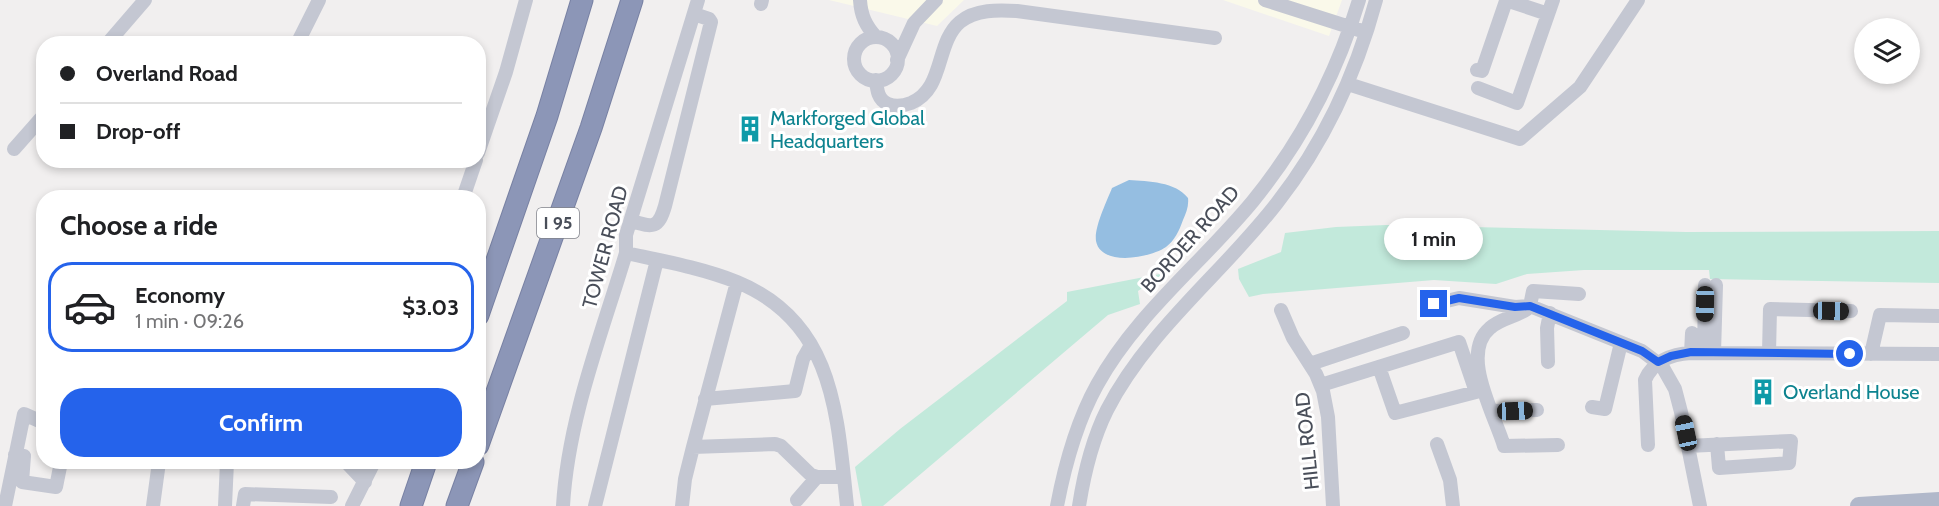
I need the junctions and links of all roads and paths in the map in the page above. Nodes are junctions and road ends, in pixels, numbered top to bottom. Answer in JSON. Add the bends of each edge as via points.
{"nodes":[{"id":1,"x":145,"y":0,"type":"edge"},
{"id":2,"x":319,"y":0,"type":"edge"},
{"id":3,"x":526,"y":0,"type":"edge"},
{"id":4,"x":582,"y":0,"type":"edge"},
{"id":5,"x":632,"y":0,"type":"edge"},
{"id":6,"x":698,"y":0,"type":"edge"},
{"id":7,"x":936,"y":0,"type":"edge"},
{"id":8,"x":1265,"y":0,"type":"edge"},
{"id":9,"x":1359,"y":0,"type":"edge"},
{"id":10,"x":1376,"y":0,"type":"edge"},
{"id":11,"x":1506,"y":0,"type":"edge"},
{"id":12,"x":1552,"y":0,"type":"edge"},
{"id":13,"x":1638,"y":0,"type":"edge"},
{"id":14,"x":1290,"y":4,"type":"edge"},
{"id":15,"x":861,"y":7,"type":"edge"},
{"id":16,"x":694,"y":14,"type":"junction"},
{"id":17,"x":1548,"y":14,"type":"junction"},
{"id":18,"x":914,"y":23,"type":"junction"},
{"id":19,"x":1350,"y":27,"type":"junction"},
{"id":20,"x":1366,"y":33,"type":"junction"},
{"id":21,"x":114,"y":36,"type":"edge"},
{"id":22,"x":301,"y":36,"type":"edge"},
{"id":23,"x":879,"y":38,"type":"junction"},
{"id":24,"x":1215,"y":38,"type":"dead end"},
{"id":25,"x":855,"y":53,"type":"junction"},
{"id":26,"x":897,"y":60,"type":"junction"},
{"id":27,"x":1477,"y":69,"type":"dead end"},
{"id":28,"x":876,"y":80,"type":"junction"},
{"id":29,"x":1348,"y":84,"type":"junction"},
{"id":30,"x":1478,"y":88,"type":"dead end"},
{"id":31,"x":36,"y":124,"type":"edge"},
{"id":32,"x":486,"y":130,"type":"edge"},
{"id":33,"x":14,"y":148,"type":"dead end"},
{"id":34,"x":473,"y":168,"type":"edge"},
{"id":35,"x":466,"y":190,"type":"edge"},
{"id":36,"x":631,"y":221,"type":"junction"},
{"id":37,"x":626,"y":253,"type":"junction"},
{"id":38,"x":657,"y":260,"type":"junction"},
{"id":39,"x":737,"y":282,"type":"junction"},
{"id":40,"x":1711,"y":285,"type":"dead end"},
{"id":41,"x":486,"y":292,"type":"edge"},
{"id":42,"x":1564,"y":293,"type":"junction"},
{"id":43,"x":1579,"y":294,"type":"dead end"},
{"id":44,"x":1434,"y":304,"type":"dead end"},
{"id":45,"x":1530,"y":306,"type":"junction"},
{"id":46,"x":1281,"y":310,"type":"dead end"},
{"id":47,"x":1851,"y":311,"type":"dead end"},
{"id":48,"x":1552,"y":314,"type":"junction"},
{"id":49,"x":1938,"y":316,"type":"edge"},
{"id":50,"x":1403,"y":333,"type":"dead end"},
{"id":51,"x":1692,"y":333,"type":"dead end"},
{"id":52,"x":1621,"y":343,"type":"junction"},
{"id":53,"x":812,"y":345,"type":"junction"},
{"id":54,"x":1703,"y":353,"type":"junction"},
{"id":55,"x":1769,"y":353,"type":"junction"},
{"id":56,"x":1871,"y":354,"type":"junction"},
{"id":57,"x":1939,"y":354,"type":"edge"},
{"id":58,"x":1548,"y":362,"type":"dead end"},
{"id":59,"x":1658,"y":362,"type":"junction"},
{"id":60,"x":1310,"y":364,"type":"junction"},
{"id":61,"x":1379,"y":367,"type":"junction"},
{"id":62,"x":1321,"y":385,"type":"junction"},
{"id":63,"x":705,"y":399,"type":"junction"},
{"id":64,"x":1592,"y":407,"type":"dead end"},
{"id":65,"x":1538,"y":410,"type":"dead end"},
{"id":66,"x":1492,"y":411,"type":"junction"},
{"id":67,"x":36,"y":419,"type":"edge"},
{"id":68,"x":486,"y":423,"type":"edge"},
{"id":69,"x":1437,"y":444,"type":"dead end"},
{"id":70,"x":1717,"y":444,"type":"junction"},
{"id":71,"x":1558,"y":445,"type":"dead end"},
{"id":72,"x":1648,"y":445,"type":"dead end"},
{"id":73,"x":1688,"y":446,"type":"junction"},
{"id":74,"x":693,"y":447,"type":"junction"},
{"id":75,"x":15,"y":455,"type":"junction"},
{"id":76,"x":60,"y":469,"type":"edge"},
{"id":77,"x":158,"y":469,"type":"edge"},
{"id":78,"x":228,"y":469,"type":"edge"},
{"id":79,"x":353,"y":469,"type":"edge"},
{"id":80,"x":371,"y":469,"type":"edge"},
{"id":81,"x":424,"y":469,"type":"edge"},
{"id":82,"x":470,"y":469,"type":"edge"},
{"id":83,"x":817,"y":477,"type":"junction"},
{"id":84,"x":844,"y":477,"type":"junction"},
{"id":85,"x":365,"y":482,"type":"junction"},
{"id":86,"x":797,"y":500,"type":"dead end"},
{"id":87,"x":328,"y":502,"type":"edge"},
{"id":88,"x":354,"y":503,"type":"edge"},
{"id":89,"x":1933,"y":503,"type":"edge"},
{"id":90,"x":5,"y":506,"type":"edge"},
{"id":91,"x":153,"y":506,"type":"edge"},
{"id":92,"x":225,"y":506,"type":"edge"},
{"id":93,"x":243,"y":506,"type":"edge"},
{"id":94,"x":411,"y":506,"type":"edge"},
{"id":95,"x":457,"y":506,"type":"edge"},
{"id":96,"x":563,"y":506,"type":"edge"},
{"id":97,"x":595,"y":506,"type":"edge"},
{"id":98,"x":682,"y":506,"type":"edge"},
{"id":99,"x":847,"y":506,"type":"edge"},
{"id":100,"x":1057,"y":506,"type":"edge"},
{"id":101,"x":1079,"y":506,"type":"edge"},
{"id":102,"x":1333,"y":506,"type":"edge"},
{"id":103,"x":1453,"y":506,"type":"edge"},
{"id":104,"x":1700,"y":506,"type":"edge"},
{"id":105,"x":1859,"y":506,"type":"edge"}],
"edges":[{"from":1,"to":21,"type":"street"},
{"from":2,"to":22,"type":"street"},
{"from":3,"to":32,"type":"street"},
{"from":4,"to":41,"type":"highway","number":"I 95"},
{"from":5,"to":68,"type":"highway","number":"I 95"},
{"from":6,"to":16,"type":"street","name":"TOWER ROAD"},
{"from":7,"to":18,"type":"street"},
{"from":8,"to":14,"type":"street"},
{"from":9,"to":19,"type":"street","name":"BORDER ROAD"},
{"from":10,"to":20,"type":"street"},
{"from":11,"to":17,"type":"street"},
{"from":11,"to":27,"type":"street","via":[[1482,71]]},
{"from":12,"to":17,"type":"street"},
{"from":13,"to":29,"type":"street","via":[[1580,87],[1520,139]]},
{"from":14,"to":19,"type":"street"},
{"from":15,"to":23,"type":"street","via":[[867,26]]},
{"from":15,"to":25,"type":"street"},
{"from":16,"to":36,"type":"street","name":"TOWER ROAD"},
{"from":16,"to":36,"type":"street","via":[[711,22],[662,215],[655,225]]},
{"from":17,"to":30,"type":"street","via":[[1517,103]]},
{"from":18,"to":23,"type":"street"},
{"from":18,"to":26,"type":"street"},
{"from":19,"to":20,"type":"street"},
{"from":19,"to":100,"type":"street","name":"BORDER ROAD","via":[[1316,106],[1267,183],[1147,315],[1109,365],[1076,431]]},
{"from":20,"to":29,"type":"street"},
{"from":23,"to":25,"type":"street","via":[[863,41]]},
{"from":23,"to":26,"type":"street","via":[[892,44]]},
{"from":24,"to":28,"type":"street","via":[[1017,11],[986,11],[957,24],[933,80],[916,101],[900,106],[886,103]]},
{"from":25,"to":28,"type":"street","via":[[854,64],[859,73]]},
{"from":26,"to":28,"type":"street","via":[[891,74]]},
{"from":29,"to":101,"type":"street","via":[[1294,181],[1258,227],[1151,344],[1119,389],[1089,456]]},
{"from":31,"to":33,"type":"street"},
{"from":34,"to":35,"type":"street"},
{"from":36,"to":37,"type":"street","name":"TOWER ROAD"},
{"from":37,"to":38,"type":"street"},
{"from":37,"to":96,"type":"street","name":"TOWER ROAD","via":[[579,408]]},
{"from":38,"to":39,"type":"street"},
{"from":38,"to":97,"type":"street"},
{"from":39,"to":53,"type":"street","via":[[779,307]]},
{"from":39,"to":63,"type":"street"},
{"from":40,"to":54,"type":"street"},
{"from":42,"to":43,"type":"street"},
{"from":42,"to":45,"type":"street","via":[[1533,291]]},
{"from":42,"to":48,"type":"street"},
{"from":44,"to":45,"type":"street","via":[[1459,298]]},
{"from":45,"to":48,"type":"street"},
{"from":45,"to":66,"type":"street","via":[[1491,327],[1480,343],[1478,369]]},
{"from":46,"to":60,"type":"street","name":"HILL ROAD"},
{"from":47,"to":55,"type":"street","via":[[1770,309]]},
{"from":48,"to":52,"type":"street"},
{"from":48,"to":58,"type":"street","via":[[1547,324]]},
{"from":49,"to":56,"type":"street","via":[[1880,315]]},
{"from":50,"to":60,"type":"street"},
{"from":51,"to":54,"type":"street"},
{"from":52,"to":59,"type":"street"},
{"from":52,"to":64,"type":"street","via":[[1605,409]]},
{"from":53,"to":63,"type":"street","via":[[803,359],[795,391]]},
{"from":53,"to":84,"type":"street","via":[[831,390]]},
{"from":54,"to":55,"type":"street"},
{"from":54,"to":59,"type":"street","via":[[1671,356]]},
{"from":55,"to":56,"type":"street"},
{"from":56,"to":57,"type":"street"},
{"from":59,"to":72,"type":"street","via":[[1644,384]]},
{"from":59,"to":73,"type":"street","via":[[1675,389]]},
{"from":60,"to":62,"type":"street","name":"HILL ROAD"},
{"from":61,"to":61,"type":"street","via":[[1459,342],[1476,392],[1395,413]]},
{"from":61,"to":62,"type":"street"},
{"from":62,"to":102,"type":"street","name":"HILL ROAD","via":[[1328,417]]},
{"from":63,"to":74,"type":"street"},
{"from":65,"to":66,"type":"street"},
{"from":66,"to":71,"type":"street","via":[[1504,446]]},
{"from":67,"to":75,"type":"street","via":[[24,414]]},
{"from":69,"to":103,"type":"street","via":[[1450,480]]},
{"from":70,"to":70,"type":"street","via":[[1719,468],[1788,463],[1791,441]]},
{"from":70,"to":73,"type":"street"},
{"from":73,"to":104,"type":"street"},
{"from":74,"to":83,"type":"street","via":[[775,444]]},
{"from":74,"to":98,"type":"street"},
{"from":75,"to":76,"type":"street","via":[[24,456],[22,482],[56,487]]},
{"from":75,"to":90,"type":"street"},
{"from":77,"to":91,"type":"street"},
{"from":78,"to":92,"type":"street"},
{"from":79,"to":85,"type":"street"},
{"from":80,"to":85,"type":"street"},
{"from":81,"to":94,"type":"highway"},
{"from":82,"to":95,"type":"highway"},
{"from":83,"to":84,"type":"street"},
{"from":83,"to":86,"type":"street"},
{"from":84,"to":99,"type":"street"},
{"from":85,"to":88,"type":"street"},
{"from":87,"to":88,"type":"street"},
{"from":87,"to":93,"type":"street","via":[[245,494]]},
{"from":89,"to":105,"type":"main road"}]}
